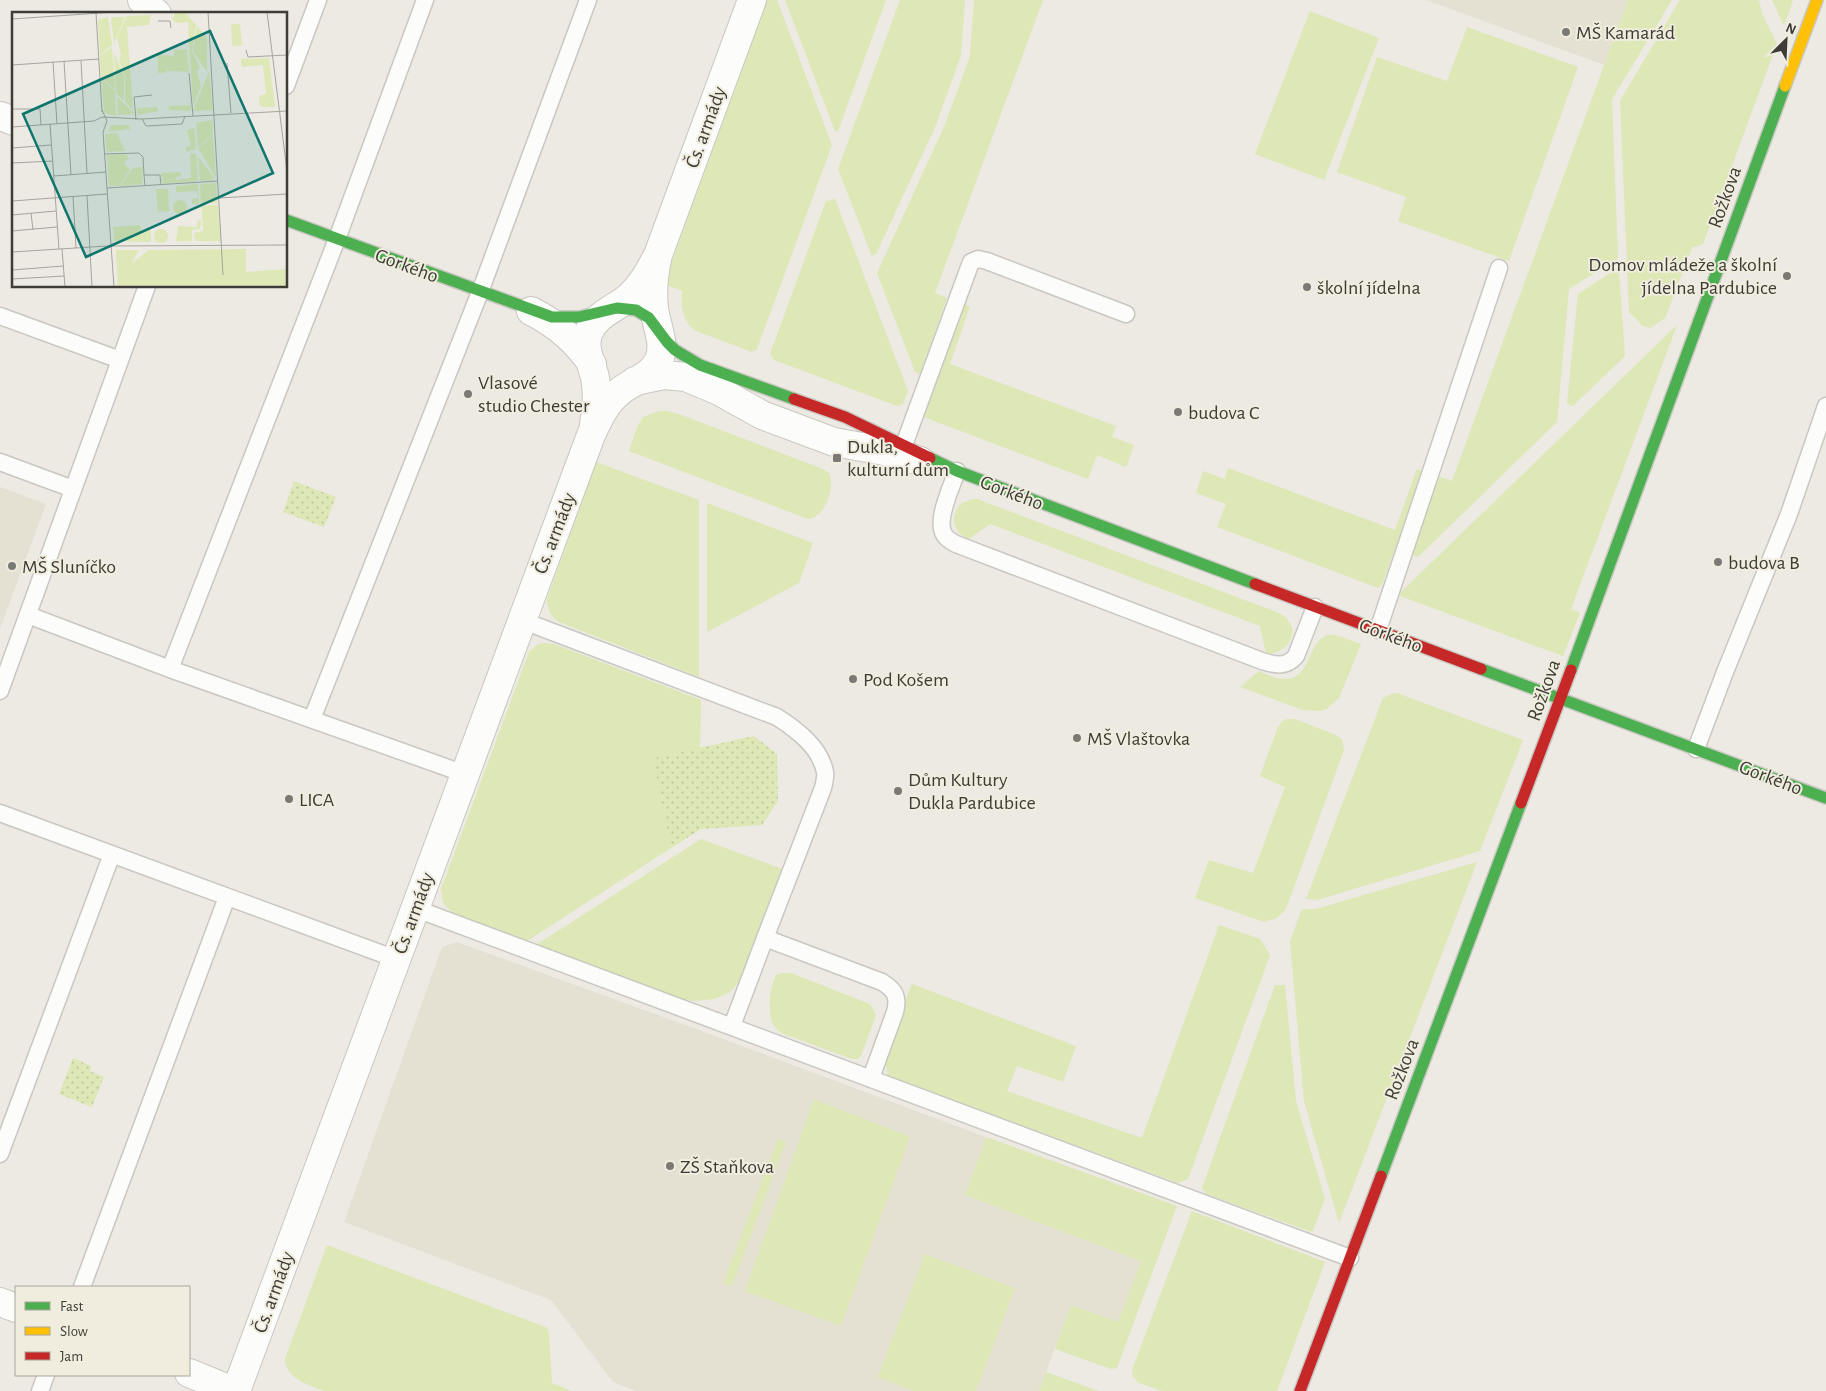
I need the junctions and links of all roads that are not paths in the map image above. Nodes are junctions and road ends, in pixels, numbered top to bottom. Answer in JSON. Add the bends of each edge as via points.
{"nodes":[{"id":1,"x":142,"y":0,"type":"edge"},
{"id":2,"x":318,"y":0,"type":"edge"},
{"id":3,"x":425,"y":0,"type":"edge"},
{"id":4,"x":588,"y":0,"type":"edge"},
{"id":5,"x":752,"y":0,"type":"edge"},
{"id":6,"x":1817,"y":0,"type":"edge"},
{"id":7,"x":155,"y":12,"type":"edge"},
{"id":8,"x":288,"y":81,"type":"edge"},
{"id":9,"x":0,"y":116,"type":"edge"},
{"id":10,"x":12,"y":120,"type":"edge"},
{"id":11,"x":288,"y":221,"type":"edge"},
{"id":12,"x":337,"y":239,"type":"junction"},
{"id":13,"x":658,"y":255,"type":"junction"},
{"id":14,"x":1499,"y":268,"type":"dead end"},
{"id":15,"x":146,"y":288,"type":"edge"},
{"id":16,"x":480,"y":292,"type":"junction"},
{"id":17,"x":528,"y":309,"type":"junction"},
{"id":18,"x":608,"y":312,"type":"junction"},
{"id":19,"x":1126,"y":314,"type":"dead end"},
{"id":20,"x":0,"y":316,"type":"edge"},
{"id":21,"x":658,"y":330,"type":"junction"},
{"id":22,"x":120,"y":360,"type":"junction"},
{"id":23,"x":590,"y":361,"type":"junction"},
{"id":24,"x":640,"y":380,"type":"junction"},
{"id":25,"x":1826,"y":406,"type":"edge"},
{"id":26,"x":591,"y":435,"type":"junction"},
{"id":27,"x":902,"y":450,"type":"junction"},
{"id":28,"x":0,"y":462,"type":"edge"},
{"id":29,"x":957,"y":471,"type":"junction"},
{"id":30,"x":73,"y":489,"type":"junction"},
{"id":31,"x":1315,"y":607,"type":"junction"},
{"id":32,"x":28,"y":615,"type":"junction"},
{"id":33,"x":522,"y":620,"type":"junction"},
{"id":34,"x":1378,"y":630,"type":"junction"},
{"id":35,"x":170,"y":669,"type":"junction"},
{"id":36,"x":0,"y":691,"type":"edge"},
{"id":37,"x":1561,"y":698,"type":"junction"},
{"id":38,"x":312,"y":719,"type":"junction"},
{"id":39,"x":1696,"y":749,"type":"junction"},
{"id":40,"x":464,"y":774,"type":"junction"},
{"id":41,"x":1826,"y":798,"type":"edge"},
{"id":42,"x":0,"y":813,"type":"edge"},
{"id":43,"x":112,"y":854,"type":"junction"},
{"id":44,"x":227,"y":897,"type":"junction"},
{"id":45,"x":414,"y":908,"type":"junction"},
{"id":46,"x":765,"y":938,"type":"junction"},
{"id":47,"x":396,"y":959,"type":"junction"},
{"id":48,"x":732,"y":1026,"type":"junction"},
{"id":49,"x":871,"y":1078,"type":"junction"},
{"id":50,"x":0,"y":1154,"type":"edge"},
{"id":51,"x":1350,"y":1258,"type":"junction"},
{"id":52,"x":82,"y":1286,"type":"edge"},
{"id":53,"x":0,"y":1302,"type":"edge"},
{"id":54,"x":15,"y":1308,"type":"edge"},
{"id":55,"x":190,"y":1373,"type":"edge"},
{"id":56,"x":46,"y":1376,"type":"edge"},
{"id":57,"x":40,"y":1391,"type":"edge"},
{"id":58,"x":235,"y":1391,"type":"edge"},
{"id":59,"x":1300,"y":1391,"type":"edge"}],
"edges":[{"from":1,"to":7,"type":"street"},
{"from":2,"to":8,"type":"lane"},
{"from":3,"to":12,"type":"lane"},
{"from":4,"to":16,"type":"lane"},
{"from":5,"to":13,"type":"street","name":"Čs. armády"},
{"from":6,"to":37,"type":"street","name":"Rožkova"},
{"from":9,"to":10,"type":"street"},
{"from":11,"to":12,"type":"street","name":"Gorkého"},
{"from":12,"to":16,"type":"street","name":"Gorkého"},
{"from":12,"to":35,"type":"lane"},
{"from":13,"to":18,"type":"street","name":"Čs. armády","via":[[641,284]]},
{"from":13,"to":21,"type":"street","name":"Čs. armády","via":[[654,307]]},
{"from":14,"to":34,"type":"lane"},
{"from":15,"to":22,"type":"lane"},
{"from":16,"to":17,"type":"street","name":"Gorkého"},
{"from":16,"to":38,"type":"lane"},
{"from":17,"to":18,"type":"street","name":"Gorkého","via":[[562,318]]},
{"from":17,"to":23,"type":"street","name":"Gorkého","via":[[560,328]]},
{"from":18,"to":21,"type":"street","name":"Gorkého","via":[[617,308],[637,310],[646,315]]},
{"from":18,"to":23,"type":"street","name":"Čs. armády","via":[[593,324],[589,333],[587,352]]},
{"from":19,"to":27,"type":"lane","via":[[987,261],[978,259],[971,262]]},
{"from":20,"to":22,"type":"lane"},
{"from":21,"to":24,"type":"street","name":"Čs. armády","via":[[662,340],[659,360]]},
{"from":21,"to":27,"type":"street","name":"Gorkého","via":[[677,352],[700,365],[845,418]]},
{"from":22,"to":30,"type":"lane"},
{"from":23,"to":24,"type":"street","name":"Gorkého","via":[[602,376],[611,381],[630,383]]},
{"from":23,"to":26,"type":"street","name":"Čs. armády","via":[[596,395]]},
{"from":24,"to":26,"type":"street","name":"Čs. armády","via":[[617,394],[608,404]]},
{"from":24,"to":27,"type":"street","name":"Gorkého","via":[[664,375],[686,377],[762,415],[834,442]]},
{"from":25,"to":39,"type":"lane","via":[[1789,514]]},
{"from":26,"to":33,"type":"street","name":"Čs. armády"},
{"from":27,"to":29,"type":"street","name":"Gorkého"},
{"from":28,"to":30,"type":"lane"},
{"from":29,"to":31,"type":"street","name":"Gorkého"},
{"from":29,"to":31,"type":"lane","via":[[941,518],[945,537],[956,544],[1253,658],[1272,664],[1291,662]]},
{"from":30,"to":32,"type":"lane"},
{"from":31,"to":34,"type":"street","name":"Gorkého"},
{"from":32,"to":35,"type":"lane"},
{"from":32,"to":36,"type":"lane"},
{"from":33,"to":40,"type":"street","name":"Čs. armády"},
{"from":33,"to":46,"type":"lane","via":[[777,717],[809,742],[825,774],[823,788]]},
{"from":34,"to":37,"type":"street","name":"Gorkého"},
{"from":35,"to":38,"type":"lane"},
{"from":37,"to":39,"type":"street","name":"Gorkého"},
{"from":37,"to":51,"type":"street","name":"Rožkova"},
{"from":38,"to":40,"type":"lane"},
{"from":39,"to":41,"type":"street","name":"Gorkého"},
{"from":40,"to":45,"type":"street","name":"Čs. armády"},
{"from":42,"to":43,"type":"lane"},
{"from":43,"to":44,"type":"lane"},
{"from":43,"to":50,"type":"lane"},
{"from":44,"to":47,"type":"lane"},
{"from":44,"to":52,"type":"lane"},
{"from":45,"to":47,"type":"street","name":"Čs. armády"},
{"from":45,"to":48,"type":"lane"},
{"from":46,"to":48,"type":"lane"},
{"from":46,"to":49,"type":"lane","via":[[890,987],[898,1002]]},
{"from":47,"to":58,"type":"street","name":"Čs. armády"},
{"from":48,"to":49,"type":"lane"},
{"from":49,"to":51,"type":"lane"},
{"from":51,"to":59,"type":"street","name":"Rožkova"},
{"from":53,"to":54,"type":"street"},
{"from":55,"to":58,"type":"street"},
{"from":56,"to":57,"type":"lane"}]}
